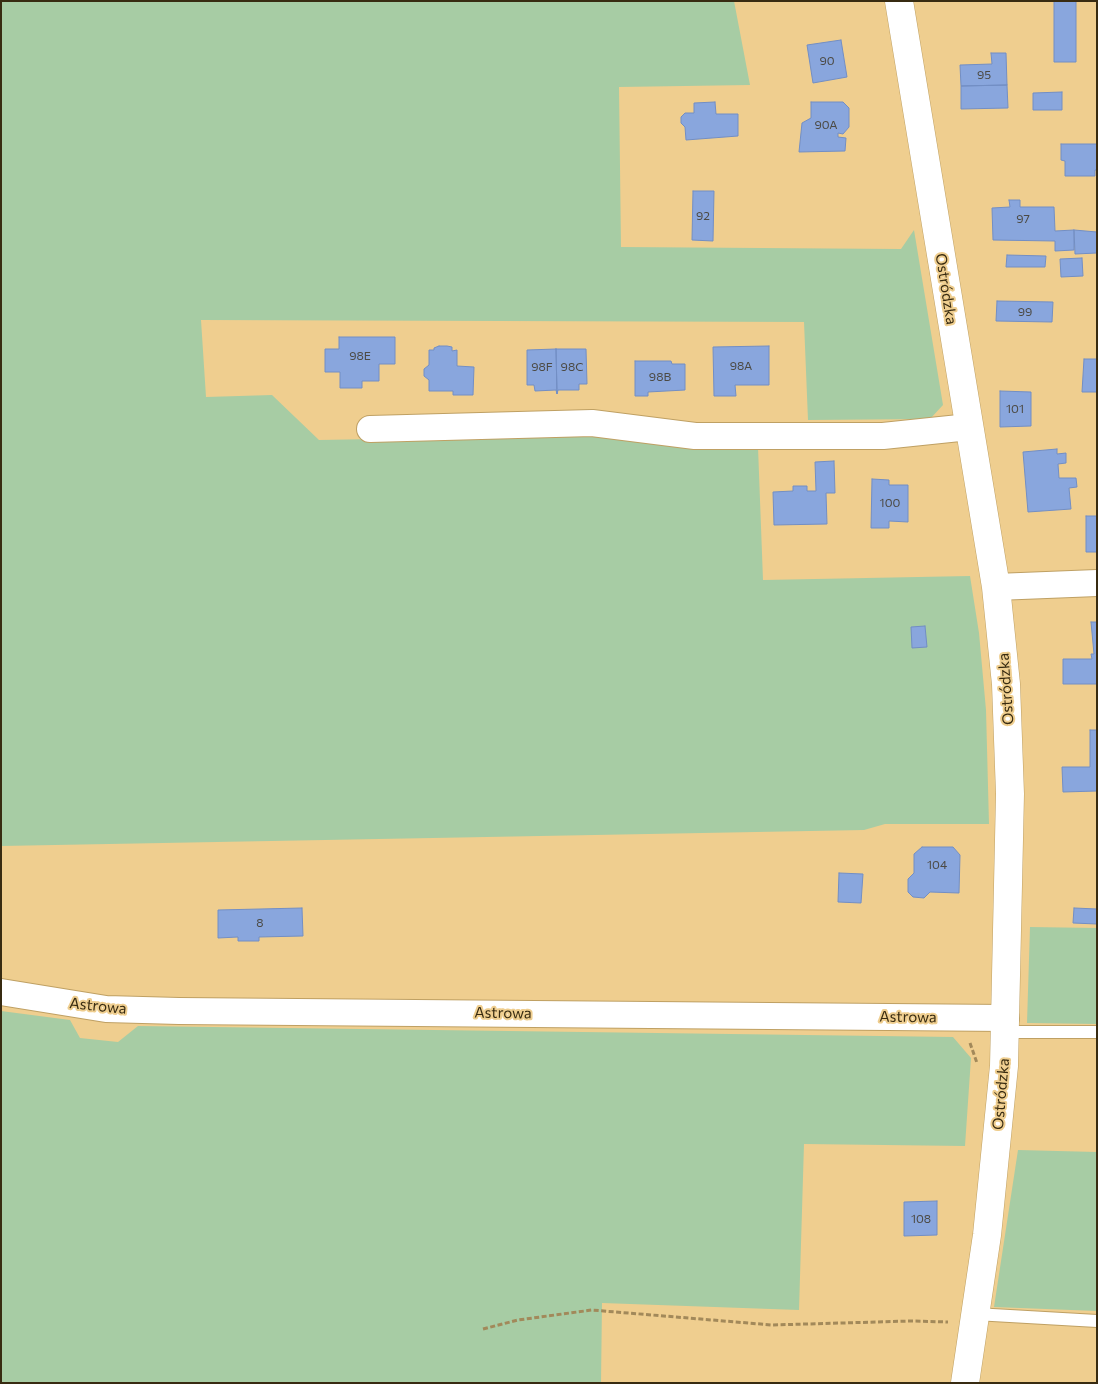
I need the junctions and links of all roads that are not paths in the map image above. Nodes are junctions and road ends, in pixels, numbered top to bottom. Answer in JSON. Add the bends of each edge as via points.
{"nodes":[{"id":1,"x":899,"y":1,"type":"edge"},
{"id":2,"x":969,"y":427,"type":"junction"},
{"id":3,"x":370,"y":429,"type":"dead end"},
{"id":4,"x":1097,"y":583,"type":"edge"},
{"id":5,"x":996,"y":586,"type":"junction"},
{"id":6,"x":1,"y":992,"type":"edge"},
{"id":7,"x":1006,"y":1025,"type":"junction"},
{"id":8,"x":1097,"y":1032,"type":"edge"},
{"id":9,"x":974,"y":1320,"type":"junction"},
{"id":10,"x":1097,"y":1321,"type":"edge"},
{"id":11,"x":965,"y":1383,"type":"edge"}],
"edges":[{"from":1,"to":2,"type":"street","name":"Ostródzka"},
{"from":2,"to":3,"type":"street","via":[[873,436],[695,436],[592,423]]},
{"from":2,"to":5,"type":"street","name":"Ostródzka"},
{"from":4,"to":5,"type":"street"},
{"from":5,"to":7,"type":"street","name":"Ostródzka","via":[[1008,736]]},
{"from":6,"to":7,"type":"street","name":"Astrowa","via":[[106,1008]]},
{"from":7,"to":8,"type":"lane"},
{"from":7,"to":9,"type":"street","name":"Ostródzka","via":[[994,1174]]},
{"from":9,"to":10,"type":"lane"},
{"from":9,"to":11,"type":"street","name":"Ostródzka"}]}
